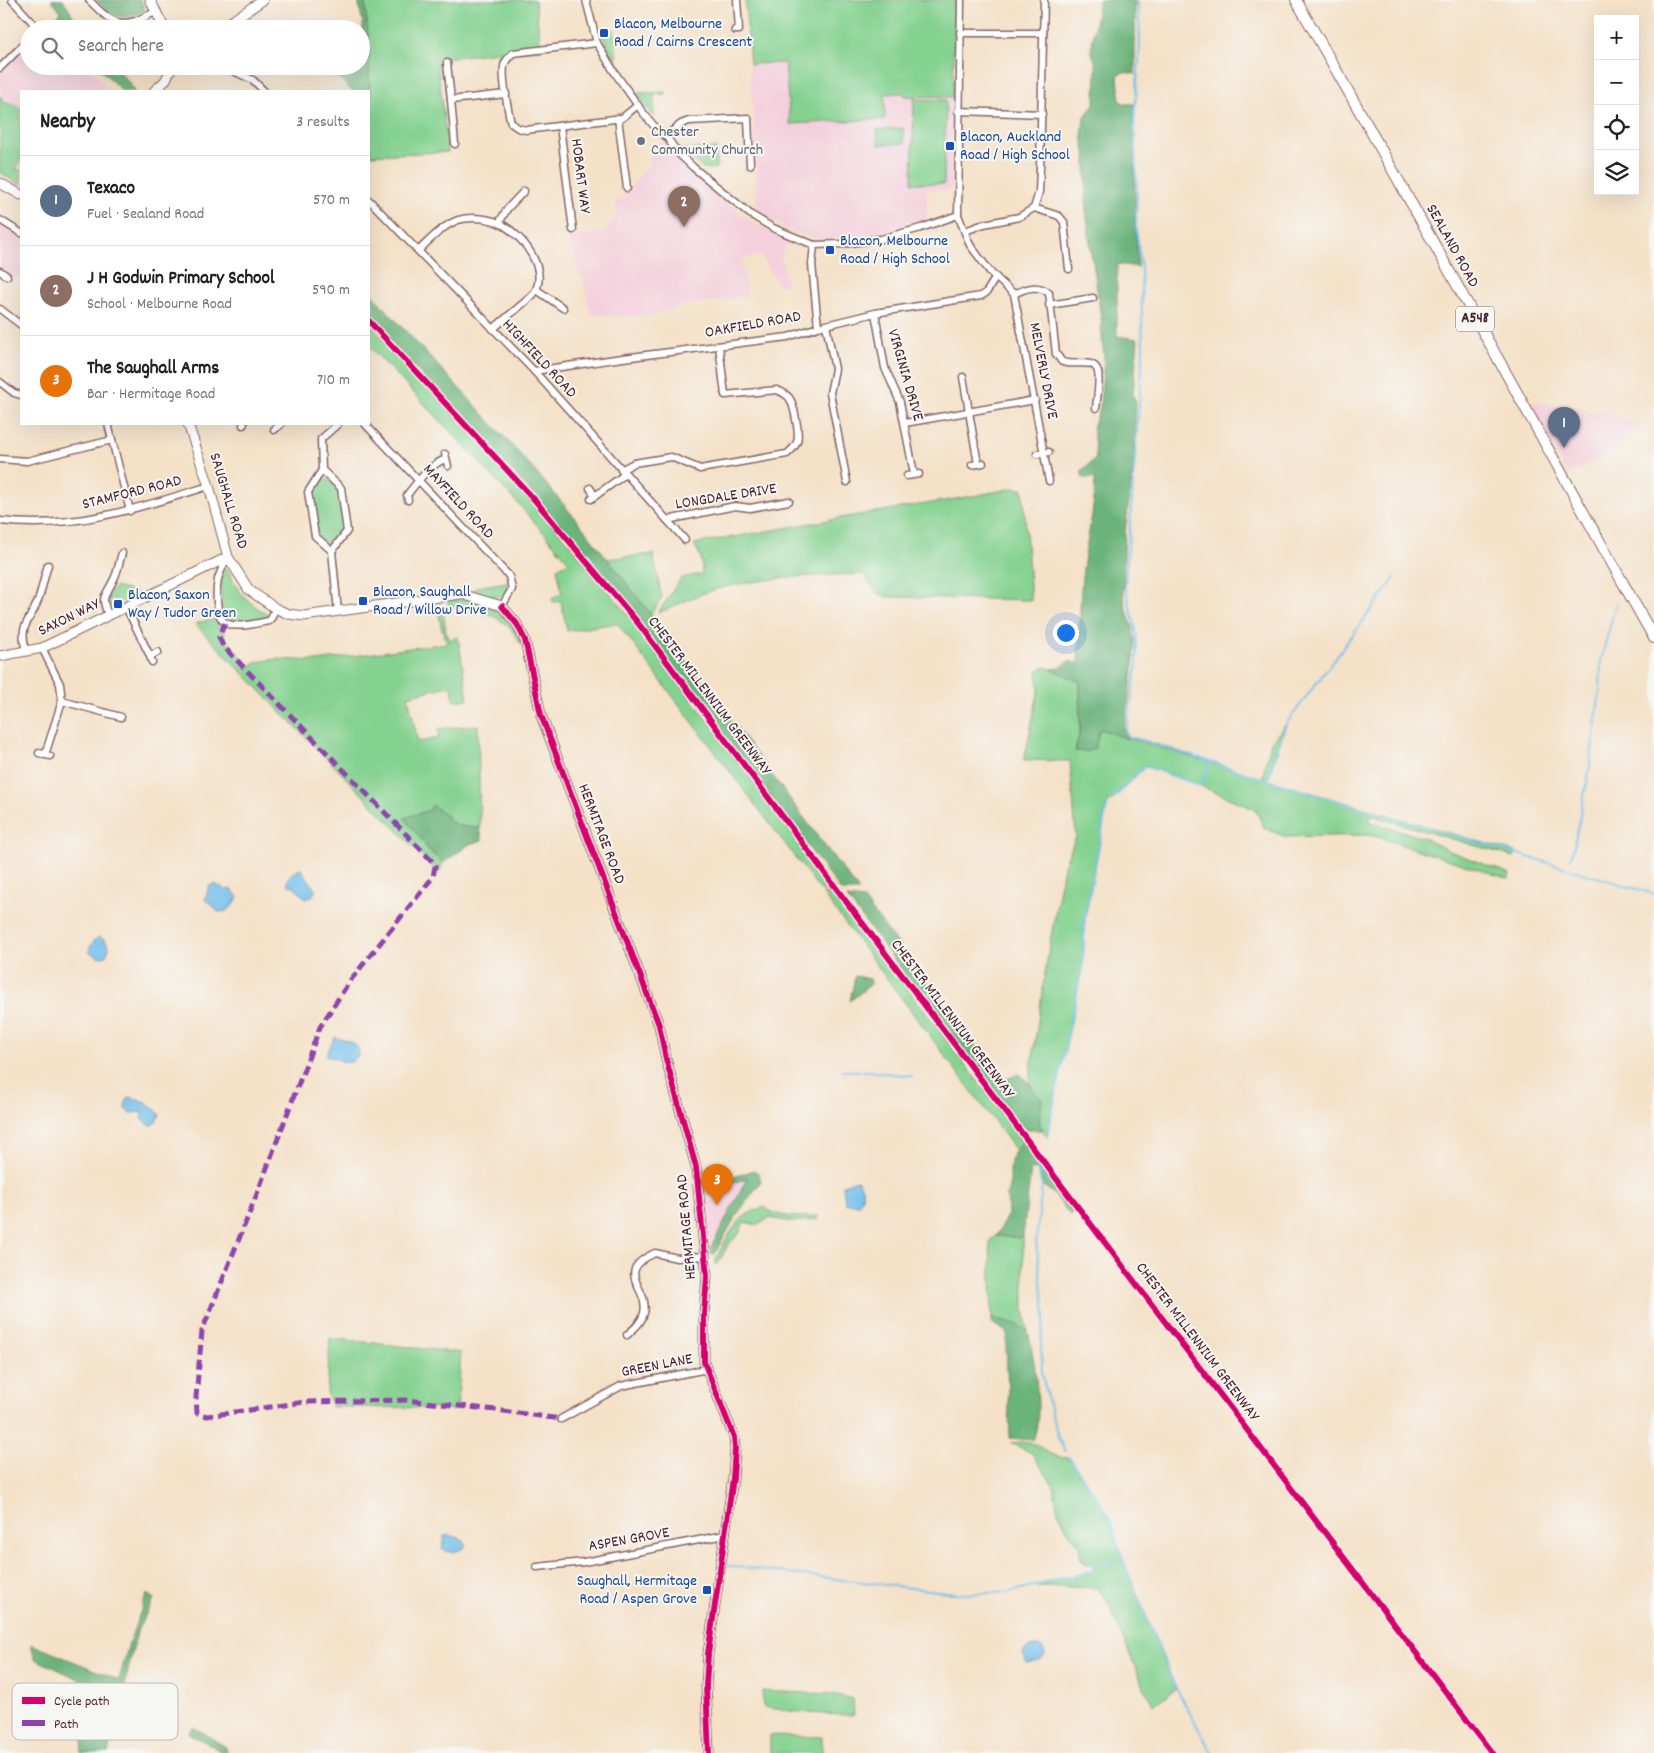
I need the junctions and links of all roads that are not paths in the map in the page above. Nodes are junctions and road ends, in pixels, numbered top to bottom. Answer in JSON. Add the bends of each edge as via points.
{"nodes":[{"id":1,"x":12,"y":0,"type":"edge"},
{"id":2,"x":89,"y":0,"type":"edge"},
{"id":3,"x":150,"y":0,"type":"edge"},
{"id":4,"x":263,"y":0,"type":"edge"},
{"id":5,"x":586,"y":0,"type":"edge"},
{"id":6,"x":737,"y":0,"type":"edge"},
{"id":7,"x":961,"y":0,"type":"edge"},
{"id":8,"x":1044,"y":0,"type":"edge"},
{"id":9,"x":1296,"y":0,"type":"edge"},
{"id":10,"x":157,"y":11,"type":"junction"},
{"id":11,"x":30,"y":20,"type":"edge"},
{"id":12,"x":113,"y":20,"type":"edge"},
{"id":13,"x":140,"y":20,"type":"edge"},
{"id":14,"x":161,"y":20,"type":"edge"},
{"id":15,"x":233,"y":20,"type":"edge"},
{"id":16,"x":735,"y":30,"type":"dead end"},
{"id":17,"x":960,"y":33,"type":"junction"},
{"id":18,"x":1043,"y":33,"type":"junction"},
{"id":19,"x":598,"y":43,"type":"junction"},
{"id":20,"x":20,"y":47,"type":"edge"},
{"id":21,"x":447,"y":63,"type":"dead end"},
{"id":22,"x":0,"y":68,"type":"edge"},
{"id":23,"x":168,"y":75,"type":"edge"},
{"id":24,"x":242,"y":75,"type":"edge"},
{"id":25,"x":155,"y":90,"type":"edge"},
{"id":26,"x":263,"y":90,"type":"edge"},
{"id":27,"x":506,"y":94,"type":"junction"},
{"id":28,"x":451,"y":100,"type":"junction"},
{"id":29,"x":638,"y":105,"type":"junction"},
{"id":30,"x":958,"y":111,"type":"junction"},
{"id":31,"x":1042,"y":114,"type":"junction"},
{"id":32,"x":618,"y":118,"type":"junction"},
{"id":33,"x":560,"y":126,"type":"junction"},
{"id":34,"x":666,"y":136,"type":"junction"},
{"id":35,"x":455,"y":144,"type":"dead end"},
{"id":36,"x":750,"y":166,"type":"dead end"},
{"id":37,"x":0,"y":183,"type":"edge"},
{"id":38,"x":627,"y":188,"type":"dead end"},
{"id":39,"x":525,"y":192,"type":"dead end"},
{"id":40,"x":20,"y":194,"type":"edge"},
{"id":41,"x":370,"y":205,"type":"edge"},
{"id":42,"x":1034,"y":208,"type":"junction"},
{"id":43,"x":958,"y":215,"type":"junction"},
{"id":44,"x":0,"y":220,"type":"edge"},
{"id":45,"x":499,"y":223,"type":"junction"},
{"id":46,"x":573,"y":230,"type":"dead end"},
{"id":47,"x":964,"y":231,"type":"junction"},
{"id":48,"x":20,"y":233,"type":"edge"},
{"id":49,"x":814,"y":244,"type":"junction"},
{"id":50,"x":418,"y":251,"type":"junction"},
{"id":51,"x":1069,"y":269,"type":"dead end"},
{"id":52,"x":0,"y":271,"type":"edge"},
{"id":53,"x":7,"y":276,"type":"dead end"},
{"id":54,"x":996,"y":277,"type":"junction"},
{"id":55,"x":537,"y":290,"type":"junction"},
{"id":56,"x":1014,"y":294,"type":"junction"},
{"id":57,"x":1093,"y":298,"type":"dead end"},
{"id":58,"x":1049,"y":305,"type":"junction"},
{"id":59,"x":562,"y":308,"type":"dead end"},
{"id":60,"x":0,"y":309,"type":"edge"},
{"id":61,"x":875,"y":314,"type":"junction"},
{"id":62,"x":20,"y":324,"type":"edge"},
{"id":63,"x":826,"y":325,"type":"junction"},
{"id":64,"x":818,"y":327,"type":"junction"},
{"id":65,"x":492,"y":329,"type":"junction"},
{"id":66,"x":719,"y":346,"type":"junction"},
{"id":67,"x":534,"y":372,"type":"junction"},
{"id":68,"x":963,"y":377,"type":"dead end"},
{"id":69,"x":0,"y":382,"type":"edge"},
{"id":70,"x":20,"y":395,"type":"edge"},
{"id":71,"x":1035,"y":400,"type":"junction"},
{"id":72,"x":1096,"y":408,"type":"dead end"},
{"id":73,"x":969,"y":412,"type":"junction"},
{"id":74,"x":905,"y":423,"type":"junction"},
{"id":75,"x":108,"y":425,"type":"edge"},
{"id":76,"x":188,"y":425,"type":"edge"},
{"id":77,"x":337,"y":425,"type":"edge"},
{"id":78,"x":366,"y":425,"type":"edge"},
{"id":79,"x":112,"y":440,"type":"junction"},
{"id":80,"x":0,"y":459,"type":"edge"},
{"id":81,"x":447,"y":460,"type":"dead end"},
{"id":82,"x":978,"y":464,"type":"dead end"},
{"id":83,"x":322,"y":470,"type":"junction"},
{"id":84,"x":623,"y":473,"type":"junction"},
{"id":85,"x":913,"y":475,"type":"dead end"},
{"id":86,"x":419,"y":481,"type":"junction"},
{"id":87,"x":1049,"y":481,"type":"dead end"},
{"id":88,"x":847,"y":482,"type":"dead end"},
{"id":89,"x":210,"y":486,"type":"junction"},
{"id":90,"x":590,"y":488,"type":"dead end"},
{"id":91,"x":405,"y":496,"type":"dead end"},
{"id":92,"x":789,"y":502,"type":"dead end"},
{"id":93,"x":130,"y":511,"type":"junction"},
{"id":94,"x":667,"y":520,"type":"junction"},
{"id":95,"x":0,"y":521,"type":"edge"},
{"id":96,"x":685,"y":540,"type":"dead end"},
{"id":97,"x":332,"y":551,"type":"junction"},
{"id":98,"x":118,"y":557,"type":"dead end"},
{"id":99,"x":228,"y":557,"type":"junction"},
{"id":100,"x":49,"y":568,"type":"dead end"},
{"id":101,"x":502,"y":606,"type":"junction"},
{"id":102,"x":126,"y":607,"type":"junction"},
{"id":103,"x":275,"y":608,"type":"junction"},
{"id":104,"x":338,"y":612,"type":"junction"},
{"id":105,"x":108,"y":615,"type":"junction"},
{"id":106,"x":1654,"y":638,"type":"edge"},
{"id":107,"x":42,"y":648,"type":"junction"},
{"id":108,"x":26,"y":651,"type":"junction"},
{"id":109,"x":158,"y":652,"type":"dead end"},
{"id":110,"x":0,"y":656,"type":"edge"},
{"id":111,"x":62,"y":701,"type":"junction"},
{"id":112,"x":121,"y":717,"type":"dead end"},
{"id":113,"x":44,"y":755,"type":"dead end"},
{"id":114,"x":706,"y":1256,"type":"junction"},
{"id":115,"x":627,"y":1335,"type":"dead end"},
{"id":116,"x":706,"y":1370,"type":"junction"},
{"id":117,"x":561,"y":1419,"type":"dead end"},
{"id":118,"x":725,"y":1536,"type":"junction"},
{"id":119,"x":537,"y":1567,"type":"dead end"},
{"id":120,"x":709,"y":1753,"type":"edge"}],
"edges":[{"from":1,"to":11,"type":"street"},
{"from":2,"to":12,"type":"street"},
{"from":3,"to":10,"type":"street"},
{"from":4,"to":15,"type":"street"},
{"from":5,"to":19,"type":"street"},
{"from":6,"to":16,"type":"street","via":[[739,30]]},
{"from":7,"to":17,"type":"street"},
{"from":8,"to":18,"type":"street"},
{"from":9,"to":106,"type":"main road","name":"SEALAND ROAD","number":"A548"},
{"from":10,"to":13,"type":"street"},
{"from":10,"to":14,"type":"street"},
{"from":17,"to":18,"type":"street"},
{"from":17,"to":30,"type":"street"},
{"from":18,"to":31,"type":"street"},
{"from":19,"to":27,"type":"street","via":[[514,53],[504,66]]},
{"from":19,"to":29,"type":"street"},
{"from":20,"to":22,"type":"street"},
{"from":21,"to":28,"type":"street"},
{"from":23,"to":25,"type":"street"},
{"from":24,"to":26,"type":"street"},
{"from":27,"to":28,"type":"street"},
{"from":27,"to":33,"type":"street","via":[[511,123],[516,127],[526,130]]},
{"from":28,"to":35,"type":"street"},
{"from":29,"to":32,"type":"street"},
{"from":29,"to":34,"type":"street"},
{"from":30,"to":31,"type":"street"},
{"from":30,"to":43,"type":"street"},
{"from":31,"to":42,"type":"street","via":[[1039,192]]},
{"from":32,"to":33,"type":"street"},
{"from":32,"to":38,"type":"street"},
{"from":33,"to":46,"type":"street","name":"HOBART WAY"},
{"from":34,"to":36,"type":"street","via":[[690,121],[748,118]]},
{"from":34,"to":49,"type":"street","via":[[694,168],[750,214],[773,228]]},
{"from":37,"to":40,"type":"street"},
{"from":39,"to":45,"type":"street","via":[[507,209]]},
{"from":41,"to":50,"type":"street","name":"HIGHFIELD ROAD"},
{"from":42,"to":47,"type":"street","via":[[1019,217]]},
{"from":42,"to":51,"type":"street","via":[[1059,216],[1064,222]]},
{"from":43,"to":47,"type":"street"},
{"from":43,"to":49,"type":"street","via":[[881,239]]},
{"from":44,"to":48,"type":"street"},
{"from":45,"to":50,"type":"street","via":[[486,219],[458,220]]},
{"from":45,"to":55,"type":"street","via":[[522,240],[532,256],[538,274]]},
{"from":47,"to":54,"type":"street","via":[[970,245]]},
{"from":49,"to":64,"type":"street","via":[[812,264]]},
{"from":50,"to":65,"type":"street","name":"HIGHFIELD ROAD"},
{"from":52,"to":53,"type":"street"},
{"from":54,"to":56,"type":"street"},
{"from":54,"to":61,"type":"street","name":"OAKFIELD ROAD","via":[[981,296]]},
{"from":55,"to":59,"type":"street"},
{"from":55,"to":65,"type":"street"},
{"from":56,"to":58,"type":"street","via":[[1024,289],[1043,288],[1048,293]]},
{"from":56,"to":71,"type":"street","name":"MELVERLY DRIVE"},
{"from":57,"to":58,"type":"street"},
{"from":58,"to":72,"type":"street","via":[[1056,354],[1061,361],[1094,365],[1098,371]]},
{"from":60,"to":62,"type":"street"},
{"from":61,"to":63,"type":"street","name":"OAKFIELD ROAD"},
{"from":61,"to":74,"type":"street","name":"VIRGINIA DRIVE","via":[[885,368],[895,387]]},
{"from":63,"to":64,"type":"street","name":"OAKFIELD ROAD"},
{"from":63,"to":88,"type":"street","via":[[835,369],[830,393]]},
{"from":64,"to":66,"type":"street","name":"OAKFIELD ROAD","via":[[788,336]]},
{"from":65,"to":67,"type":"street","name":"HIGHFIELD ROAD"},
{"from":66,"to":67,"type":"street","name":"OAKFIELD ROAD"},
{"from":66,"to":84,"type":"street","via":[[724,395],[777,390],[790,398],[798,432],[794,449],[788,454],[700,468],[671,457],[634,463]]},
{"from":67,"to":84,"type":"street","name":"HIGHFIELD ROAD"},
{"from":68,"to":73,"type":"street"},
{"from":69,"to":70,"type":"street"},
{"from":71,"to":73,"type":"street"},
{"from":71,"to":87,"type":"street","name":"MELVERLY DRIVE"},
{"from":73,"to":74,"type":"street"},
{"from":73,"to":82,"type":"street"},
{"from":74,"to":85,"type":"street","name":"VIRGINIA DRIVE"},
{"from":75,"to":79,"type":"street"},
{"from":76,"to":89,"type":"street","name":"SAUGHALL ROAD"},
{"from":77,"to":83,"type":"street","via":[[321,439]]},
{"from":78,"to":86,"type":"street","name":"MAYFIELD ROAD"},
{"from":79,"to":80,"type":"street","via":[[27,461]]},
{"from":79,"to":93,"type":"street"},
{"from":81,"to":86,"type":"street","via":[[437,462]]},
{"from":83,"to":97,"type":"street","via":[[308,492],[315,536]]},
{"from":83,"to":97,"type":"street","via":[[341,488],[347,531]]},
{"from":84,"to":90,"type":"street","via":[[593,497]]},
{"from":84,"to":94,"type":"street","name":"HIGHFIELD ROAD"},
{"from":86,"to":91,"type":"street"},
{"from":86,"to":101,"type":"street","name":"MAYFIELD ROAD","via":[[509,576],[512,589]]},
{"from":89,"to":93,"type":"street","name":"STAMFORD ROAD"},
{"from":89,"to":99,"type":"street","name":"SAUGHALL ROAD"},
{"from":92,"to":94,"type":"street","name":"LONGDALE DRIVE","via":[[750,508],[735,506]]},
{"from":93,"to":95,"type":"street","name":"STAMFORD ROAD","via":[[85,520]]},
{"from":94,"to":96,"type":"street","name":"HIGHFIELD ROAD"},
{"from":97,"to":104,"type":"street"},
{"from":98,"to":105,"type":"street","via":[[114,581],[104,594]]},
{"from":99,"to":102,"type":"street","name":"SAXON WAY"},
{"from":99,"to":103,"type":"street","name":"SAUGHALL ROAD","via":[[249,590]]},
{"from":99,"to":103,"type":"street","via":[[218,580],[218,611],[222,620],[236,626],[269,621]]},
{"from":100,"to":108,"type":"street","via":[[23,629]]},
{"from":101,"to":104,"type":"street","name":"SAUGHALL ROAD","via":[[461,594]]},
{"from":101,"to":114,"type":"street","name":"HERMITAGE ROAD","via":[[525,640],[541,715],[659,1025],[696,1167]]},
{"from":102,"to":105,"type":"street","name":"SAXON WAY"},
{"from":102,"to":109,"type":"street","via":[[151,659]]},
{"from":103,"to":104,"type":"street","name":"SAUGHALL ROAD","via":[[304,616]]},
{"from":105,"to":107,"type":"street","name":"SAXON WAY"},
{"from":107,"to":108,"type":"street","name":"SAXON WAY"},
{"from":107,"to":111,"type":"street","via":[[60,684]]},
{"from":108,"to":110,"type":"street","name":"SAXON WAY"},
{"from":111,"to":112,"type":"street","via":[[114,711]]},
{"from":111,"to":113,"type":"street"},
{"from":114,"to":115,"type":"street","via":[[678,1258],[655,1253],[640,1262],[634,1277],[644,1301],[644,1313],[639,1324]]},
{"from":114,"to":116,"type":"street","name":"HERMITAGE ROAD","via":[[703,1352]]},
{"from":116,"to":117,"type":"street","name":"GREEN LANE","via":[[621,1386]]},
{"from":116,"to":118,"type":"street","name":"HERMITAGE ROAD","via":[[734,1437],[733,1478]]},
{"from":118,"to":119,"type":"street","name":"ASPEN GROVE","via":[[584,1562]]},
{"from":118,"to":120,"type":"street","name":"HERMITAGE ROAD","via":[[707,1670]]}]}
